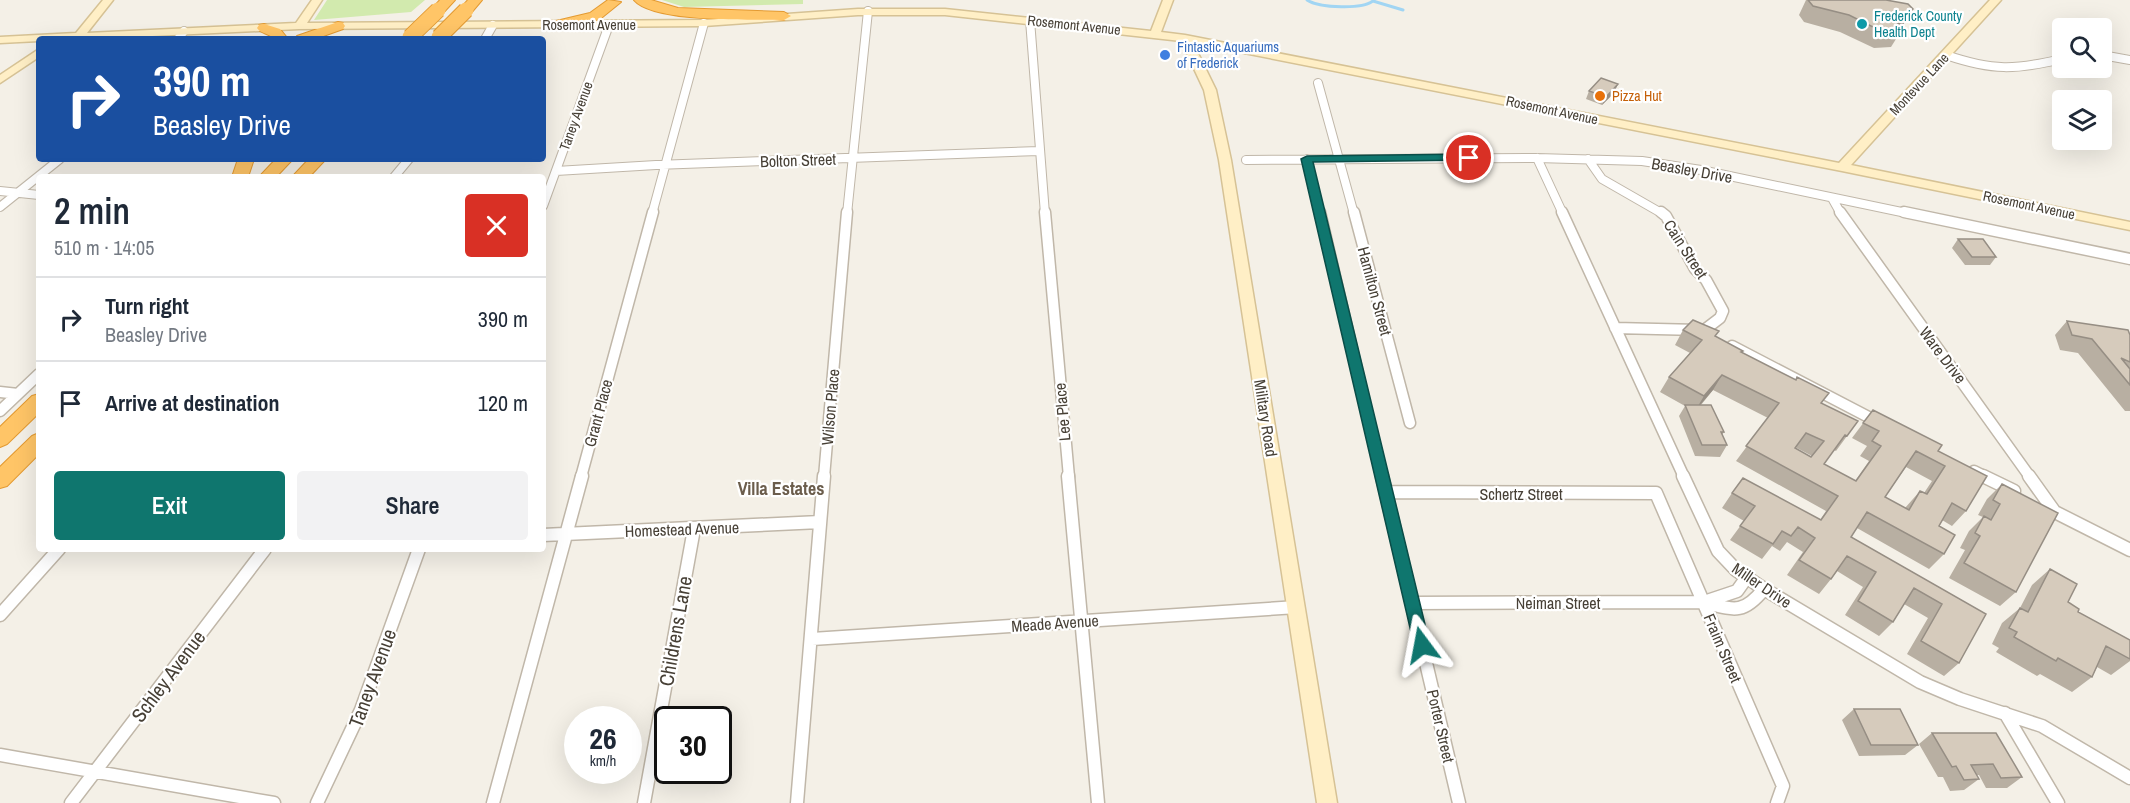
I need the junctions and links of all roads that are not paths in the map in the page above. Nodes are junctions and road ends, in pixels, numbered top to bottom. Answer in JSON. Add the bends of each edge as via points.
{"nodes":[{"id":1,"x":108,"y":0,"type":"edge"},
{"id":2,"x":317,"y":0,"type":"edge"},
{"id":3,"x":641,"y":0,"type":"edge"},
{"id":4,"x":1168,"y":0,"type":"edge"},
{"id":5,"x":1996,"y":0,"type":"edge"},
{"id":6,"x":617,"y":1,"type":"edge"},
{"id":7,"x":443,"y":5,"type":"edge"},
{"id":8,"x":471,"y":5,"type":"edge"},
{"id":9,"x":868,"y":11,"type":"junction"},
{"id":10,"x":784,"y":16,"type":"junction"},
{"id":11,"x":1030,"y":20,"type":"junction"},
{"id":12,"x":704,"y":23,"type":"junction"},
{"id":13,"x":493,"y":25,"type":"junction"},
{"id":14,"x":557,"y":25,"type":"junction"},
{"id":15,"x":609,"y":25,"type":"junction"},
{"id":16,"x":338,"y":27,"type":"joint"},
{"id":17,"x":264,"y":28,"type":"junction"},
{"id":18,"x":300,"y":32,"type":"edge"},
{"id":19,"x":1155,"y":34,"type":"junction"},
{"id":20,"x":80,"y":35,"type":"junction"},
{"id":21,"x":181,"y":35,"type":"edge"},
{"id":22,"x":73,"y":36,"type":"edge"},
{"id":23,"x":279,"y":36,"type":"edge"},
{"id":24,"x":411,"y":36,"type":"edge"},
{"id":25,"x":440,"y":36,"type":"edge"},
{"id":26,"x":487,"y":36,"type":"edge"},
{"id":27,"x":36,"y":39,"type":"edge"},
{"id":28,"x":1185,"y":39,"type":"junction"},
{"id":29,"x":0,"y":40,"type":"edge"},
{"id":30,"x":36,"y":54,"type":"edge"},
{"id":31,"x":1946,"y":55,"type":"junction"},
{"id":32,"x":2112,"y":57,"type":"edge"},
{"id":33,"x":2130,"y":60,"type":"edge"},
{"id":34,"x":2052,"y":61,"type":"edge"},
{"id":35,"x":0,"y":80,"type":"edge"},
{"id":36,"x":1318,"y":83,"type":"dead end"},
{"id":37,"x":1039,"y":151,"type":"junction"},
{"id":38,"x":853,"y":158,"type":"junction"},
{"id":39,"x":1537,"y":158,"type":"junction"},
{"id":40,"x":1307,"y":159,"type":"junction"},
{"id":41,"x":1340,"y":159,"type":"junction"},
{"id":42,"x":1588,"y":159,"type":"junction"},
{"id":43,"x":1246,"y":160,"type":"dead end"},
{"id":44,"x":56,"y":162,"type":"edge"},
{"id":45,"x":282,"y":162,"type":"edge"},
{"id":46,"x":315,"y":162,"type":"edge"},
{"id":47,"x":407,"y":162,"type":"edge"},
{"id":48,"x":665,"y":165,"type":"junction"},
{"id":49,"x":1842,"y":167,"type":"junction"},
{"id":50,"x":556,"y":171,"type":"junction"},
{"id":51,"x":41,"y":174,"type":"edge"},
{"id":52,"x":270,"y":174,"type":"edge"},
{"id":53,"x":303,"y":174,"type":"edge"},
{"id":54,"x":397,"y":174,"type":"edge"},
{"id":55,"x":36,"y":178,"type":"edge"},
{"id":56,"x":0,"y":191,"type":"edge"},
{"id":57,"x":18,"y":193,"type":"junction"},
{"id":58,"x":36,"y":195,"type":"edge"},
{"id":59,"x":546,"y":198,"type":"edge"},
{"id":60,"x":1832,"y":198,"type":"junction"},
{"id":61,"x":0,"y":207,"type":"edge"},
{"id":62,"x":2130,"y":226,"type":"edge"},
{"id":63,"x":2130,"y":260,"type":"edge"},
{"id":64,"x":1615,"y":328,"type":"junction"},
{"id":65,"x":1711,"y":336,"type":"junction"},
{"id":66,"x":36,"y":377,"type":"edge"},
{"id":67,"x":0,"y":392,"type":"edge"},
{"id":68,"x":18,"y":394,"type":"junction"},
{"id":69,"x":36,"y":404,"type":"edge"},
{"id":70,"x":0,"y":411,"type":"edge"},
{"id":71,"x":1410,"y":423,"type":"dead end"},
{"id":72,"x":1886,"y":426,"type":"edge"},
{"id":73,"x":0,"y":439,"type":"edge"},
{"id":74,"x":36,"y":444,"type":"edge"},
{"id":75,"x":1960,"y":463,"type":"edge"},
{"id":76,"x":0,"y":480,"type":"edge"},
{"id":77,"x":1386,"y":492,"type":"junction"},
{"id":78,"x":1656,"y":493,"type":"joint"},
{"id":79,"x":2054,"y":512,"type":"junction"},
{"id":80,"x":820,"y":522,"type":"junction"},
{"id":81,"x":694,"y":529,"type":"junction"},
{"id":82,"x":566,"y":533,"type":"junction"},
{"id":83,"x":546,"y":535,"type":"edge"},
{"id":84,"x":2130,"y":550,"type":"edge"},
{"id":85,"x":56,"y":552,"type":"edge"},
{"id":86,"x":263,"y":552,"type":"edge"},
{"id":87,"x":418,"y":552,"type":"edge"},
{"id":88,"x":1747,"y":577,"type":"junction"},
{"id":89,"x":1764,"y":589,"type":"junction"},
{"id":90,"x":1704,"y":602,"type":"junction"},
{"id":91,"x":1412,"y":603,"type":"junction"},
{"id":92,"x":1298,"y":607,"type":"junction"},
{"id":93,"x":0,"y":615,"type":"edge"},
{"id":94,"x":1080,"y":621,"type":"junction"},
{"id":95,"x":812,"y":639,"type":"junction"},
{"id":96,"x":2005,"y":713,"type":"junction"},
{"id":97,"x":0,"y":755,"type":"edge"},
{"id":98,"x":95,"y":771,"type":"junction"},
{"id":99,"x":2130,"y":778,"type":"edge"},
{"id":100,"x":71,"y":803,"type":"edge"},
{"id":101,"x":274,"y":803,"type":"edge"},
{"id":102,"x":317,"y":803,"type":"edge"},
{"id":103,"x":493,"y":803,"type":"edge"},
{"id":104,"x":644,"y":803,"type":"edge"},
{"id":105,"x":797,"y":803,"type":"edge"},
{"id":106,"x":1098,"y":803,"type":"edge"},
{"id":107,"x":1327,"y":803,"type":"edge"},
{"id":108,"x":1459,"y":803,"type":"edge"},
{"id":109,"x":1777,"y":803,"type":"edge"},
{"id":110,"x":2058,"y":803,"type":"edge"}],
"edges":[{"from":1,"to":20,"type":"main road"},
{"from":2,"to":18,"type":"main road"},
{"from":3,"to":10,"type":"highway","via":[[665,10],[692,14]]},
{"from":4,"to":19,"type":"main road"},
{"from":5,"to":31,"type":"main road","name":"Montevue Lane"},
{"from":6,"to":14,"type":"highway","via":[[595,16]]},
{"from":6,"to":15,"type":"highway"},
{"from":7,"to":24,"type":"highway","bridge":true},
{"from":8,"to":25,"type":"highway","bridge":true},
{"from":9,"to":10,"type":"main road","name":"Rosemont Avenue"},
{"from":9,"to":11,"type":"main road","name":"Rosemont Avenue","via":[[945,12]]},
{"from":9,"to":38,"type":"street","name":"Wilson Place"},
{"from":10,"to":12,"type":"main road","name":"Rosemont Avenue"},
{"from":11,"to":19,"type":"main road","name":"Rosemont Avenue"},
{"from":11,"to":37,"type":"street","name":"Lee Place"},
{"from":12,"to":15,"type":"main road","name":"Rosemont Avenue"},
{"from":12,"to":48,"type":"street","name":"Grant Place"},
{"from":13,"to":14,"type":"main road","name":"Rosemont Avenue"},
{"from":13,"to":16,"type":"main road","name":"Rosemont Avenue"},
{"from":13,"to":26,"type":"street"},
{"from":14,"to":15,"type":"main road","name":"Rosemont Avenue"},
{"from":15,"to":50,"type":"street","name":"Taney Avenue"},
{"from":16,"to":18,"type":"highway"},
{"from":17,"to":18,"type":"main road"},
{"from":17,"to":21,"type":"main road"},
{"from":17,"to":23,"type":"highway"},
{"from":19,"to":28,"type":"main road","name":"Rosemont Avenue"},
{"from":20,"to":21,"type":"main road"},
{"from":20,"to":22,"type":"main road"},
{"from":27,"to":29,"type":"main road"},
{"from":28,"to":49,"type":"main road","name":"Rosemont Avenue"},
{"from":28,"to":92,"type":"main road","name":"Military Road","via":[[1210,90],[1225,160]]},
{"from":30,"to":35,"type":"main road"},
{"from":31,"to":34,"type":"street","via":[[2005,71]]},
{"from":31,"to":49,"type":"main road","name":"Montevue Lane"},
{"from":32,"to":33,"type":"street"},
{"from":36,"to":41,"type":"street","name":"Hamilton Street"},
{"from":37,"to":38,"type":"street","name":"Bolton Street"},
{"from":37,"to":94,"type":"street","name":"Lee Place"},
{"from":38,"to":48,"type":"street","name":"Bolton Street"},
{"from":38,"to":80,"type":"street","name":"Wilson Place"},
{"from":39,"to":41,"type":"street","name":"Beasley Drive"},
{"from":39,"to":42,"type":"street","name":"Beasley Drive"},
{"from":39,"to":64,"type":"street","name":"Miller Drive"},
{"from":40,"to":41,"type":"street","name":"Beasley Drive"},
{"from":40,"to":43,"type":"street","name":"Beasley Drive"},
{"from":40,"to":77,"type":"street","name":"Porter Street"},
{"from":41,"to":71,"type":"street","name":"Hamilton Street"},
{"from":42,"to":60,"type":"street","name":"Beasley Drive","via":[[1675,165]]},
{"from":42,"to":65,"type":"street","name":"Cain Street","via":[[1602,179],[1666,216],[1723,311]]},
{"from":44,"to":51,"type":"street"},
{"from":45,"to":52,"type":"highway"},
{"from":46,"to":53,"type":"highway"},
{"from":47,"to":54,"type":"street"},
{"from":48,"to":50,"type":"street","name":"Bolton Street"},
{"from":48,"to":82,"type":"street","name":"Grant Place"},
{"from":49,"to":62,"type":"main road","name":"Rosemont Avenue"},
{"from":50,"to":59,"type":"street","name":"Taney Avenue"},
{"from":55,"to":57,"type":"street"},
{"from":56,"to":57,"type":"street"},
{"from":57,"to":58,"type":"street"},
{"from":57,"to":61,"type":"street"},
{"from":60,"to":63,"type":"street","name":"Beasley Drive"},
{"from":60,"to":79,"type":"street","name":"Ware Drive"},
{"from":64,"to":65,"type":"street","via":[[1689,328]]},
{"from":64,"to":88,"type":"street","name":"Miller Drive","via":[[1718,551]]},
{"from":65,"to":72,"type":"street"},
{"from":66,"to":68,"type":"street"},
{"from":67,"to":68,"type":"street"},
{"from":68,"to":70,"type":"street"},
{"from":69,"to":73,"type":"highway"},
{"from":74,"to":76,"type":"highway"},
{"from":75,"to":79,"type":"street"},
{"from":77,"to":78,"type":"street","name":"Schertz Street"},
{"from":77,"to":91,"type":"street","name":"Porter Street"},
{"from":78,"to":90,"type":"street","name":"Fraim Street"},
{"from":79,"to":84,"type":"street"},
{"from":80,"to":81,"type":"street","name":"Homestead Avenue"},
{"from":80,"to":95,"type":"street","name":"Wilson Place"},
{"from":81,"to":82,"type":"street","name":"Homestead Avenue"},
{"from":81,"to":104,"type":"street","name":"Childrens Lane"},
{"from":82,"to":83,"type":"street","name":"Homestead Avenue"},
{"from":82,"to":103,"type":"street","name":"Grant Place"},
{"from":85,"to":93,"type":"street"},
{"from":86,"to":98,"type":"street","name":"Schley Avenue"},
{"from":87,"to":102,"type":"street","name":"Taney Avenue","via":[[360,716]]},
{"from":88,"to":89,"type":"street","name":"Miller Drive"},
{"from":88,"to":90,"type":"street","name":"Neiman Street","via":[[1737,591]]},
{"from":89,"to":90,"type":"street","name":"Neiman Street","via":[[1745,609]]},
{"from":89,"to":96,"type":"street","name":"Miller Drive","via":[[1920,682]]},
{"from":90,"to":91,"type":"street","name":"Neiman Street"},
{"from":90,"to":109,"type":"street","name":"Fraim Street","via":[[1783,786]]},
{"from":91,"to":108,"type":"street","name":"Porter Street"},
{"from":92,"to":94,"type":"street","name":"Meade Avenue"},
{"from":92,"to":107,"type":"main road","name":"Military Road"},
{"from":94,"to":95,"type":"street","name":"Meade Avenue"},
{"from":94,"to":106,"type":"street","name":"Lee Place"},
{"from":95,"to":105,"type":"street","name":"Wilson Place"},
{"from":96,"to":99,"type":"street","name":"Miller Drive","via":[[2050,730]]},
{"from":96,"to":110,"type":"street"},
{"from":97,"to":98,"type":"street"},
{"from":98,"to":100,"type":"street","name":"Schley Avenue"},
{"from":98,"to":101,"type":"street"}]}
